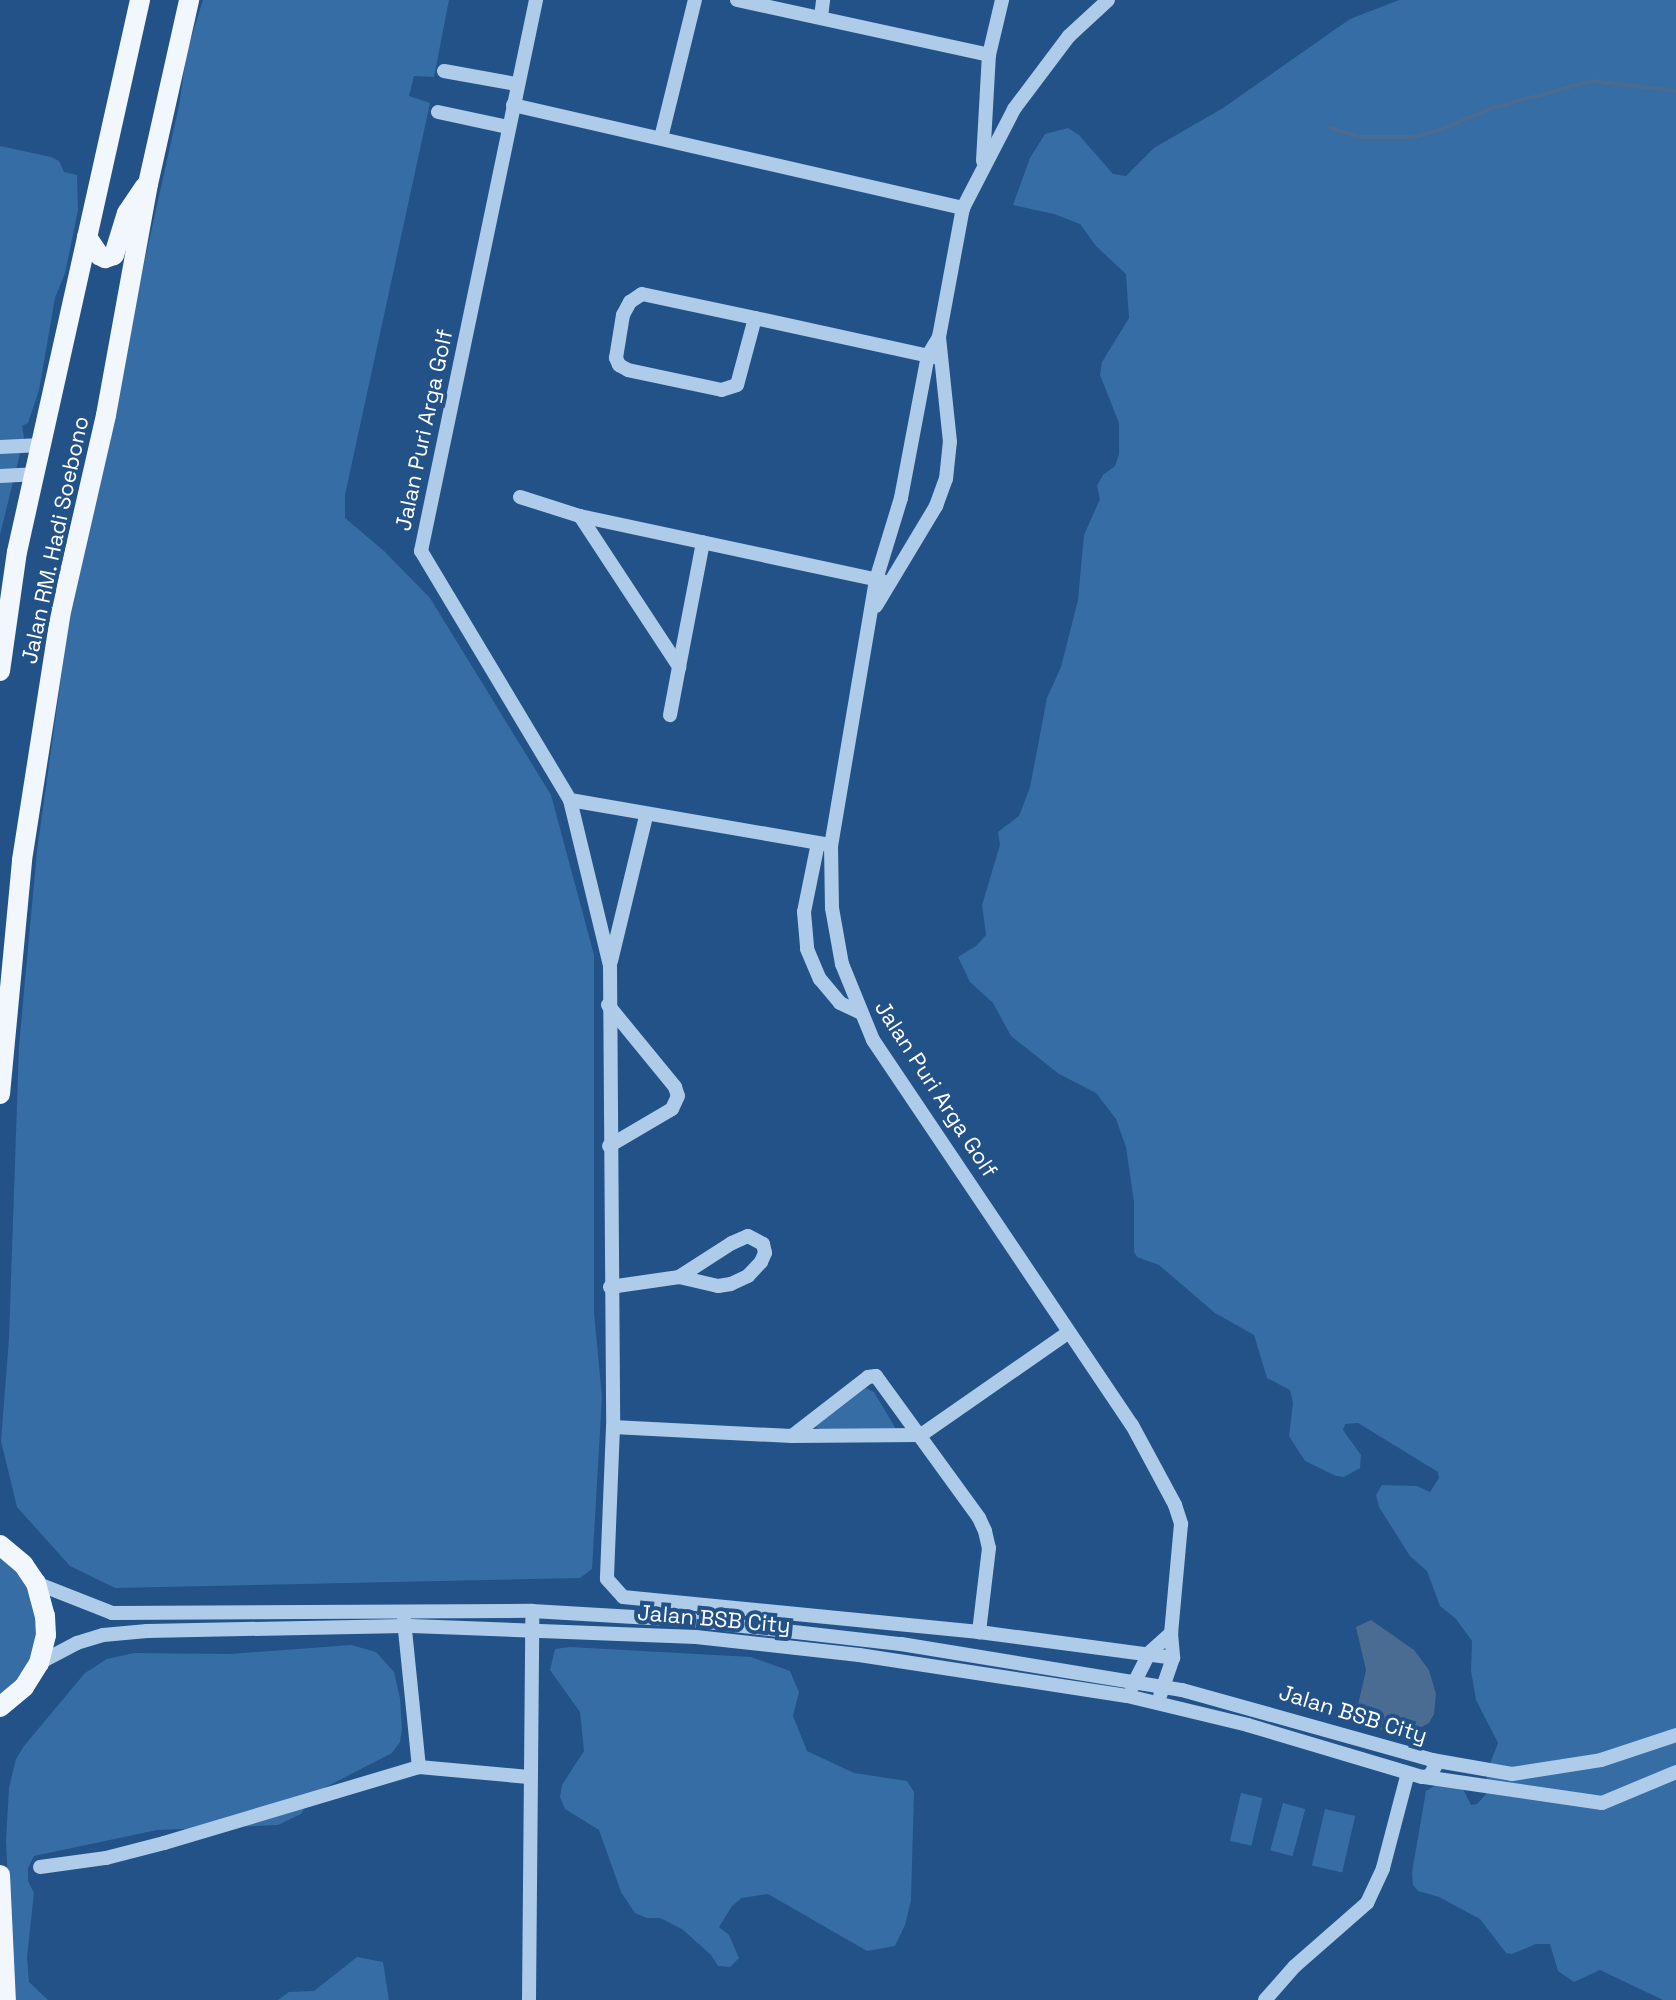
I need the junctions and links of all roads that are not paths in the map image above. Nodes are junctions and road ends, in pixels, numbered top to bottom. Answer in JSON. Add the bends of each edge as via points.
{"nodes":[{"id":1,"x":140,"y":0,"type":"edge"},
{"id":2,"x":189,"y":0,"type":"edge"},
{"id":3,"x":536,"y":0,"type":"edge"},
{"id":4,"x":695,"y":0,"type":"edge"},
{"id":5,"x":737,"y":0,"type":"edge"},
{"id":6,"x":823,"y":0,"type":"edge"},
{"id":7,"x":1002,"y":0,"type":"edge"},
{"id":8,"x":1108,"y":0,"type":"edge"},
{"id":9,"x":821,"y":17,"type":"junction"},
{"id":10,"x":989,"y":55,"type":"junction"},
{"id":11,"x":444,"y":71,"type":"dead end"},
{"id":12,"x":516,"y":84,"type":"junction"},
{"id":13,"x":513,"y":105,"type":"junction"},
{"id":14,"x":438,"y":112,"type":"dead end"},
{"id":15,"x":508,"y":127,"type":"junction"},
{"id":16,"x":661,"y":138,"type":"junction"},
{"id":17,"x":982,"y":169,"type":"junction"},
{"id":18,"x":148,"y":184,"type":"junction"},
{"id":19,"x":963,"y":208,"type":"junction"},
{"id":20,"x":87,"y":237,"type":"junction"},
{"id":21,"x":755,"y":318,"type":"junction"},
{"id":22,"x":939,"y":337,"type":"junction"},
{"id":23,"x":928,"y":355,"type":"junction"},
{"id":24,"x":944,"y":359,"type":"junction"},
{"id":25,"x":41,"y":445,"type":"junction"},
{"id":26,"x":0,"y":447,"type":"edge"},
{"id":27,"x":34,"y":474,"type":"junction"},
{"id":28,"x":0,"y":476,"type":"edge"},
{"id":29,"x":520,"y":497,"type":"dead end"},
{"id":30,"x":580,"y":516,"type":"junction"},
{"id":31,"x":703,"y":542,"type":"junction"},
{"id":32,"x":883,"y":581,"type":"junction"},
{"id":33,"x":679,"y":667,"type":"junction"},
{"id":34,"x":0,"y":671,"type":"edge"},
{"id":35,"x":670,"y":715,"type":"dead end"},
{"id":36,"x":570,"y":800,"type":"junction"},
{"id":37,"x":646,"y":816,"type":"junction"},
{"id":38,"x":824,"y":844,"type":"junction"},
{"id":39,"x":610,"y":965,"type":"junction"},
{"id":40,"x":608,"y":1005,"type":"junction"},
{"id":41,"x":859,"y":1012,"type":"junction"},
{"id":42,"x":0,"y":1094,"type":"edge"},
{"id":43,"x":609,"y":1146,"type":"junction"},
{"id":44,"x":679,"y":1277,"type":"junction"},
{"id":45,"x":610,"y":1287,"type":"junction"},
{"id":46,"x":1068,"y":1333,"type":"junction"},
{"id":47,"x":613,"y":1427,"type":"junction"},
{"id":48,"x":921,"y":1435,"type":"junction"},
{"id":49,"x":792,"y":1436,"type":"junction"},
{"id":50,"x":0,"y":1524,"type":"edge"},
{"id":51,"x":4,"y":1548,"type":"edge"},
{"id":52,"x":36,"y":1583,"type":"junction"},
{"id":53,"x":532,"y":1611,"type":"junction"},
{"id":54,"x":404,"y":1619,"type":"junction"},
{"id":55,"x":531,"y":1629,"type":"junction"},
{"id":56,"x":979,"y":1632,"type":"junction"},
{"id":57,"x":1171,"y":1633,"type":"junction"},
{"id":58,"x":1149,"y":1653,"type":"junction"},
{"id":59,"x":1173,"y":1658,"type":"junction"},
{"id":60,"x":39,"y":1663,"type":"junction"},
{"id":61,"x":1135,"y":1681,"type":"junction"},
{"id":62,"x":1163,"y":1686,"type":"junction"},
{"id":63,"x":1127,"y":1696,"type":"junction"},
{"id":64,"x":1157,"y":1702,"type":"junction"},
{"id":65,"x":0,"y":1709,"type":"edge"},
{"id":66,"x":1676,"y":1735,"type":"edge"},
{"id":67,"x":1432,"y":1760,"type":"junction"},
{"id":68,"x":419,"y":1767,"type":"junction"},
{"id":69,"x":1676,"y":1772,"type":"edge"},
{"id":70,"x":1417,"y":1775,"type":"junction"},
{"id":71,"x":529,"y":1777,"type":"junction"},
{"id":72,"x":40,"y":1867,"type":"dead end"},
{"id":73,"x":0,"y":1875,"type":"edge"},
{"id":74,"x":6,"y":2000,"type":"edge"},
{"id":75,"x":529,"y":2000,"type":"edge"},
{"id":76,"x":1265,"y":2000,"type":"edge"}],
"edges":[{"from":1,"to":20,"type":"main road","name":"Jalan RM. Hadi Soebono"},
{"from":2,"to":18,"type":"main road","name":"Jalan RM. Hadi Soebono"},
{"from":3,"to":12,"type":"street","name":"Jalan Puri Arga Golf"},
{"from":4,"to":16,"type":"street"},
{"from":5,"to":9,"type":"street"},
{"from":6,"to":9,"type":"street"},
{"from":7,"to":10,"type":"street"},
{"from":8,"to":17,"type":"street","name":"Jalan Puri Arga Golf","via":[[1069,36],[1014,109]]},
{"from":9,"to":10,"type":"street"},
{"from":10,"to":17,"type":"street"},
{"from":11,"to":12,"type":"street"},
{"from":12,"to":13,"type":"street","name":"Jalan Puri Arga Golf"},
{"from":13,"to":15,"type":"street","name":"Jalan Puri Arga Golf"},
{"from":13,"to":16,"type":"street"},
{"from":14,"to":15,"type":"street"},
{"from":15,"to":36,"type":"street","name":"Jalan Puri Arga Golf","via":[[421,551]]},
{"from":16,"to":19,"type":"street"},
{"from":17,"to":19,"type":"street","name":"Jalan Puri Arga Golf"},
{"from":18,"to":20,"type":"main road","via":[[134,198],[114,255],[99,255]]},
{"from":18,"to":42,"type":"main road","name":"Jalan RM. Hadi Soebono","via":[[109,401],[60,616],[22,860]]},
{"from":19,"to":22,"type":"street","name":"Jalan Puri Arga Golf"},
{"from":20,"to":25,"type":"main road","name":"Jalan RM. Hadi Soebono"},
{"from":21,"to":21,"type":"street","via":[[642,294],[623,315],[616,358],[628,370],[730,389],[737,385]]},
{"from":21,"to":23,"type":"street"},
{"from":22,"to":23,"type":"street","name":"Jalan Puri Arga Golf"},
{"from":22,"to":24,"type":"street","name":"Jalan Puri Arga Golf"},
{"from":23,"to":24,"type":"street"},
{"from":23,"to":32,"type":"street","name":"Jalan Puri Arga Golf"},
{"from":24,"to":32,"type":"street","name":"Jalan Puri Arga Golf","via":[[950,442],[946,479],[936,506]]},
{"from":25,"to":26,"type":"street"},
{"from":25,"to":27,"type":"main road","name":"Jalan RM. Hadi Soebono"},
{"from":27,"to":28,"type":"street"},
{"from":27,"to":34,"type":"main road","name":"Jalan RM. Hadi Soebono"},
{"from":29,"to":30,"type":"street"},
{"from":30,"to":31,"type":"street"},
{"from":30,"to":33,"type":"street"},
{"from":31,"to":32,"type":"street"},
{"from":31,"to":33,"type":"street"},
{"from":32,"to":38,"type":"street","name":"Jalan Puri Arga Golf"},
{"from":33,"to":35,"type":"street"},
{"from":36,"to":37,"type":"street"},
{"from":36,"to":39,"type":"street","name":"Jalan Puri Arga Golf"},
{"from":37,"to":38,"type":"street"},
{"from":37,"to":39,"type":"street","name":"Jalan Puri Arga Golf"},
{"from":38,"to":41,"type":"street","name":"Jalan Puri Arga Golf","via":[[842,964]]},
{"from":38,"to":41,"type":"street","via":[[804,912],[807,949],[820,979],[840,1003]]},
{"from":39,"to":40,"type":"street","name":"Jalan Puri Arga Golf"},
{"from":40,"to":43,"type":"street","name":"Jalan Puri Arga Golf"},
{"from":40,"to":43,"type":"street","via":[[678,1096],[672,1109]]},
{"from":41,"to":46,"type":"street","name":"Jalan Puri Arga Golf"},
{"from":43,"to":45,"type":"street","name":"Jalan Puri Arga Golf"},
{"from":44,"to":44,"type":"street","via":[[731,1284],[761,1262],[763,1244],[748,1236]]},
{"from":44,"to":45,"type":"street"},
{"from":45,"to":47,"type":"street","name":"Jalan Puri Arga Golf"},
{"from":46,"to":48,"type":"street"},
{"from":46,"to":57,"type":"street","name":"Jalan Puri Arga Golf","via":[[1132,1425],[1175,1505],[1181,1542]]},
{"from":47,"to":49,"type":"street"},
{"from":47,"to":56,"type":"street","name":"Jalan Puri Arga Golf","via":[[605,1565],[609,1585],[623,1597]]},
{"from":48,"to":49,"type":"street"},
{"from":48,"to":49,"type":"street","via":[[872,1375]]},
{"from":48,"to":56,"type":"street","via":[[985,1531],[989,1548]]},
{"from":50,"to":51,"type":"main road"},
{"from":51,"to":52,"type":"main road"},
{"from":52,"to":54,"type":"street","name":"Jalan BSB City","via":[[112,1613]]},
{"from":52,"to":60,"type":"main road","via":[[45,1616]]},
{"from":53,"to":54,"type":"street","name":"Jalan BSB City"},
{"from":53,"to":55,"type":"street"},
{"from":53,"to":61,"type":"street","name":"Jalan BSB City","via":[[698,1621],[901,1644]]},
{"from":54,"to":55,"type":"street","name":"Jalan BSB City"},
{"from":54,"to":60,"type":"street","name":"Jalan BSB City","via":[[103,1635]]},
{"from":54,"to":68,"type":"street"},
{"from":55,"to":63,"type":"street","name":"Jalan BSB City","via":[[696,1637],[859,1655]]},
{"from":55,"to":71,"type":"street"},
{"from":56,"to":58,"type":"street","name":"Jalan Puri Arga Golf"},
{"from":57,"to":58,"type":"street"},
{"from":57,"to":59,"type":"street","name":"Jalan Puri Arga Golf"},
{"from":58,"to":59,"type":"street","name":"Jalan Puri Arga Golf"},
{"from":58,"to":61,"type":"street"},
{"from":59,"to":62,"type":"street","name":"Jalan Puri Arga Golf"},
{"from":60,"to":65,"type":"main road","via":[[24,1687]]},
{"from":61,"to":62,"type":"street","name":"Jalan BSB City"},
{"from":61,"to":63,"type":"street"},
{"from":62,"to":64,"type":"street","name":"Jalan Puri Arga Golf"},
{"from":62,"to":67,"type":"street","name":"Jalan BSB City"},
{"from":63,"to":64,"type":"street","name":"Jalan BSB City"},
{"from":64,"to":70,"type":"street","name":"Jalan BSB City"},
{"from":66,"to":67,"type":"street","via":[[1601,1760],[1512,1774]]},
{"from":67,"to":70,"type":"street","name":"Jalan BSB City","via":[[1433,1773]]},
{"from":68,"to":71,"type":"street"},
{"from":68,"to":72,"type":"street","via":[[106,1858]]},
{"from":69,"to":70,"type":"street","via":[[1602,1803]]},
{"from":70,"to":76,"type":"street","via":[[1367,1903]]},
{"from":71,"to":75,"type":"street"},
{"from":73,"to":74,"type":"main road"}]}
